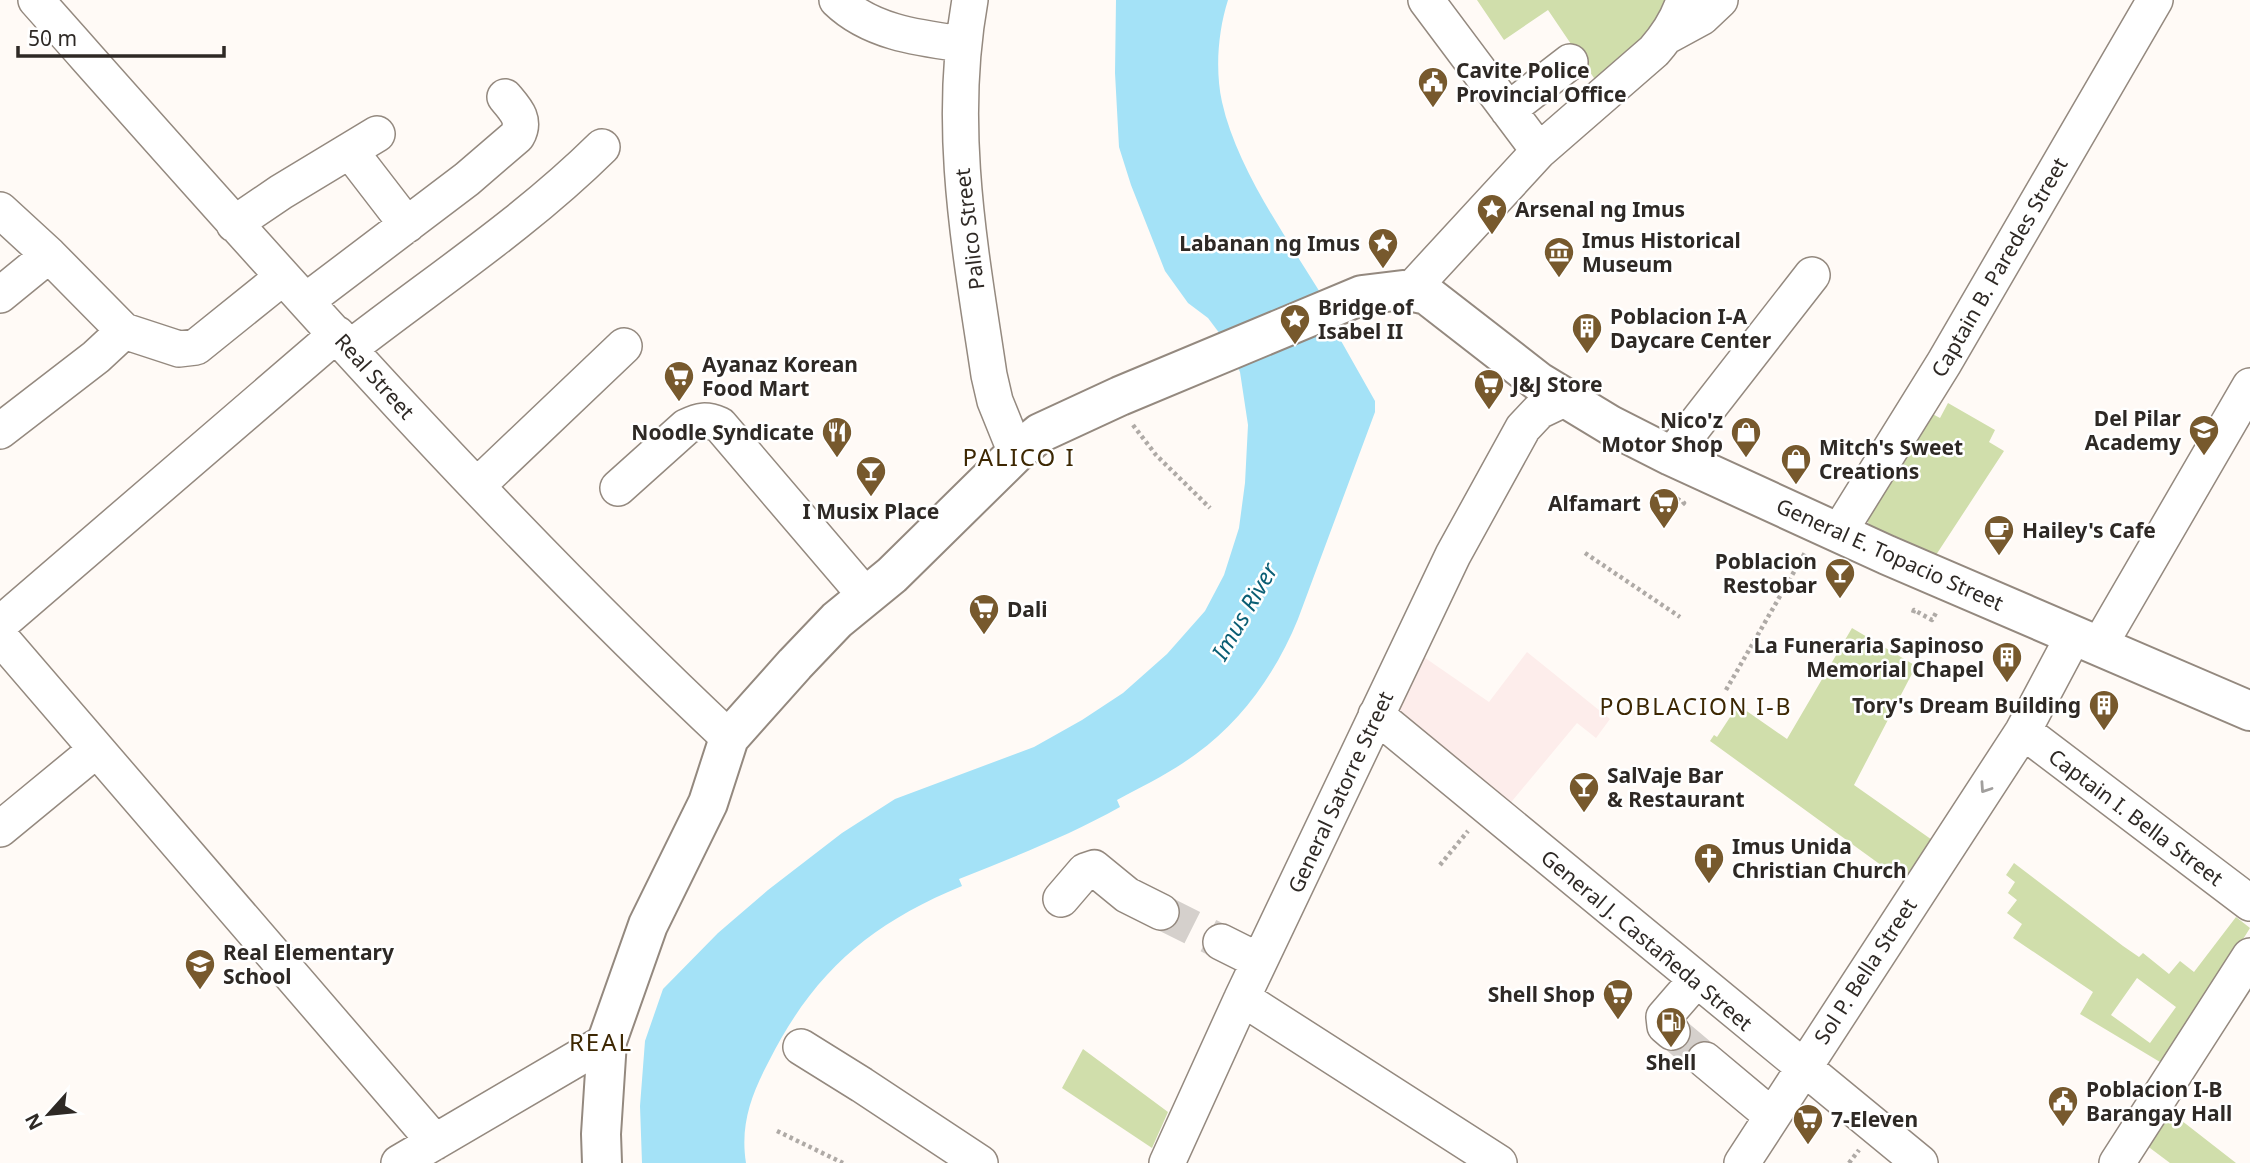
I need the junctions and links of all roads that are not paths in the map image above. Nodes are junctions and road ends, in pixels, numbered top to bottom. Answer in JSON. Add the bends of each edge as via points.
{"nodes":[{"id":1,"x":36,"y":0,"type":"edge"},
{"id":2,"x":837,"y":0,"type":"edge"},
{"id":3,"x":970,"y":0,"type":"edge"},
{"id":4,"x":1426,"y":0,"type":"edge"},
{"id":5,"x":1684,"y":0,"type":"edge"},
{"id":6,"x":1720,"y":0,"type":"edge"},
{"id":7,"x":2155,"y":0,"type":"edge"},
{"id":8,"x":1667,"y":36,"type":"junction"},
{"id":9,"x":962,"y":44,"type":"junction"},
{"id":10,"x":1570,"y":62,"type":"dead end"},
{"id":11,"x":505,"y":97,"type":"dead end"},
{"id":12,"x":1508,"y":110,"type":"junction"},
{"id":13,"x":602,"y":147,"type":"dead end"},
{"id":14,"x":1539,"y":151,"type":"junction"},
{"id":15,"x":0,"y":210,"type":"edge"},
{"id":16,"x":234,"y":224,"type":"junction"},
{"id":17,"x":407,"y":225,"type":"junction"},
{"id":18,"x":49,"y":255,"type":"junction"},
{"id":19,"x":1812,"y":275,"type":"dead end"},
{"id":20,"x":294,"y":289,"type":"junction"},
{"id":21,"x":1410,"y":291,"type":"junction"},
{"id":22,"x":0,"y":295,"type":"edge"},
{"id":23,"x":124,"y":331,"type":"junction"},
{"id":24,"x":344,"y":341,"type":"junction"},
{"id":25,"x":624,"y":346,"type":"dead end"},
{"id":26,"x":1505,"y":357,"type":"junction"},
{"id":27,"x":2250,"y":386,"type":"edge"},
{"id":28,"x":1551,"y":391,"type":"junction"},
{"id":29,"x":1524,"y":428,"type":"junction"},
{"id":30,"x":0,"y":431,"type":"edge"},
{"id":31,"x":1016,"y":453,"type":"junction"},
{"id":32,"x":1668,"y":473,"type":"junction"},
{"id":33,"x":478,"y":485,"type":"junction"},
{"id":34,"x":618,"y":488,"type":"dead end"},
{"id":35,"x":1839,"y":532,"type":"junction"},
{"id":36,"x":866,"y":596,"type":"junction"},
{"id":37,"x":0,"y":624,"type":"edge"},
{"id":38,"x":0,"y":637,"type":"edge"},
{"id":39,"x":2086,"y":641,"type":"junction"},
{"id":40,"x":2250,"y":711,"type":"edge"},
{"id":41,"x":1376,"y":715,"type":"junction"},
{"id":42,"x":2023,"y":731,"type":"junction"},
{"id":43,"x":729,"y":738,"type":"junction"},
{"id":44,"x":96,"y":750,"type":"junction"},
{"id":45,"x":0,"y":829,"type":"edge"},
{"id":46,"x":1061,"y":899,"type":"dead end"},
{"id":47,"x":2250,"y":903,"type":"edge"},
{"id":48,"x":1161,"y":912,"type":"tunnel mouth"},
{"id":49,"x":1221,"y":942,"type":"tunnel mouth"},
{"id":50,"x":2250,"y":956,"type":"edge"},
{"id":51,"x":1259,"y":961,"type":"junction"},
{"id":52,"x":1696,"y":980,"type":"junction"},
{"id":53,"x":1242,"y":998,"type":"junction"},
{"id":54,"x":1672,"y":1032,"type":"dead end"},
{"id":55,"x":1765,"y":1037,"type":"junction"},
{"id":56,"x":607,"y":1041,"type":"junction"},
{"id":57,"x":801,"y":1048,"type":"dead end"},
{"id":58,"x":1803,"y":1069,"type":"junction"},
{"id":59,"x":1772,"y":1116,"type":"junction"},
{"id":60,"x":435,"y":1142,"type":"junction"},
{"id":61,"x":399,"y":1163,"type":"edge"},
{"id":62,"x":602,"y":1163,"type":"edge"},
{"id":63,"x":980,"y":1163,"type":"edge"},
{"id":64,"x":1167,"y":1163,"type":"edge"},
{"id":65,"x":1499,"y":1163,"type":"edge"},
{"id":66,"x":1742,"y":1163,"type":"edge"},
{"id":67,"x":1920,"y":1163,"type":"edge"},
{"id":68,"x":2118,"y":1163,"type":"edge"}],
"edges":[{"from":1,"to":16,"type":"street","name":"Real Street"},
{"from":2,"to":9,"type":"street","via":[[874,26]]},
{"from":3,"to":9,"type":"street","name":"Palico Street"},
{"from":4,"to":12,"type":"street"},
{"from":5,"to":8,"type":"street"},
{"from":6,"to":8,"type":"street","via":[[1702,17]]},
{"from":7,"to":35,"type":"street","name":"Captain B. Paredes Street","via":[[1944,363]]},
{"from":8,"to":14,"type":"street"},
{"from":9,"to":31,"type":"street","name":"Palico Street","via":[[961,162],[969,240],[989,375]]},
{"from":10,"to":12,"type":"street"},
{"from":11,"to":17,"type":"street","via":[[520,118],[522,128],[517,136]]},
{"from":12,"to":14,"type":"street"},
{"from":13,"to":24,"type":"street","via":[[530,212]]},
{"from":14,"to":21,"type":"street"},
{"from":15,"to":18,"type":"street"},
{"from":16,"to":17,"type":"street","via":[[363,143]]},
{"from":16,"to":20,"type":"street","name":"Real Street"},
{"from":17,"to":20,"type":"street"},
{"from":18,"to":22,"type":"street"},
{"from":18,"to":23,"type":"street"},
{"from":19,"to":32,"type":"street"},
{"from":20,"to":23,"type":"street","via":[[196,346],[179,349]]},
{"from":20,"to":24,"type":"street","name":"Real Street"},
{"from":21,"to":26,"type":"main road","name":"General E. Topacio Street","via":[[1427,295]]},
{"from":21,"to":31,"type":"main road","via":[[1362,295],[1120,396],[1040,433]]},
{"from":23,"to":30,"type":"street"},
{"from":24,"to":33,"type":"street","name":"Real Street"},
{"from":24,"to":37,"type":"street"},
{"from":25,"to":33,"type":"street"},
{"from":26,"to":28,"type":"main road","name":"General E. Topacio Street"},
{"from":26,"to":29,"type":"street","via":[[1525,402]]},
{"from":27,"to":39,"type":"street","name":"Sol P. Bella Street"},
{"from":28,"to":29,"type":"street","name":"General Satorre Street"},
{"from":28,"to":32,"type":"main road","name":"General E. Topacio Street"},
{"from":29,"to":41,"type":"street","name":"General Satorre Street","via":[[1453,555]]},
{"from":31,"to":36,"type":"main road"},
{"from":32,"to":35,"type":"main road","name":"General E. Topacio Street"},
{"from":33,"to":43,"type":"street","name":"Real Street","via":[[647,661]]},
{"from":34,"to":36,"type":"street","via":[[686,427],[708,419],[720,425]]},
{"from":35,"to":39,"type":"main road","name":"General E. Topacio Street"},
{"from":36,"to":43,"type":"main road","via":[[818,640]]},
{"from":38,"to":44,"type":"street"},
{"from":39,"to":40,"type":"main road","name":"General E. Topacio Street"},
{"from":39,"to":42,"type":"street","name":"Sol P. Bella Street"},
{"from":41,"to":51,"type":"street","name":"General Satorre Street"},
{"from":41,"to":52,"type":"street","name":"General J. Castañeda Street"},
{"from":42,"to":47,"type":"street","name":"Captain I. Bella Street"},
{"from":42,"to":58,"type":"street","name":"Sol P. Bella Street","one_way":true},
{"from":43,"to":56,"type":"main road","via":[[708,803],[648,925]]},
{"from":44,"to":45,"type":"street"},
{"from":44,"to":60,"type":"street"},
{"from":46,"to":48,"type":"street","via":[[1085,871],[1094,868],[1127,895]]},
{"from":49,"to":51,"type":"street"},
{"from":50,"to":68,"type":"street"},
{"from":51,"to":53,"type":"street","name":"General Satorre Street"},
{"from":52,"to":54,"type":"street","via":[[1664,1017]]},
{"from":52,"to":55,"type":"street","name":"General J. Castañeda Street"},
{"from":53,"to":64,"type":"street","name":"General Satorre Street"},
{"from":53,"to":65,"type":"street"},
{"from":55,"to":58,"type":"street","name":"General J. Castañeda Street"},
{"from":55,"to":59,"type":"street","via":[[1716,1070]]},
{"from":56,"to":60,"type":"street"},
{"from":56,"to":62,"type":"main road"},
{"from":57,"to":63,"type":"street"},
{"from":58,"to":59,"type":"street","name":"Sol P. Bella Street"},
{"from":58,"to":67,"type":"street","name":"General J. Castañeda Street"},
{"from":59,"to":66,"type":"street","name":"Sol P. Bella Street"},
{"from":60,"to":61,"type":"street"}]}
